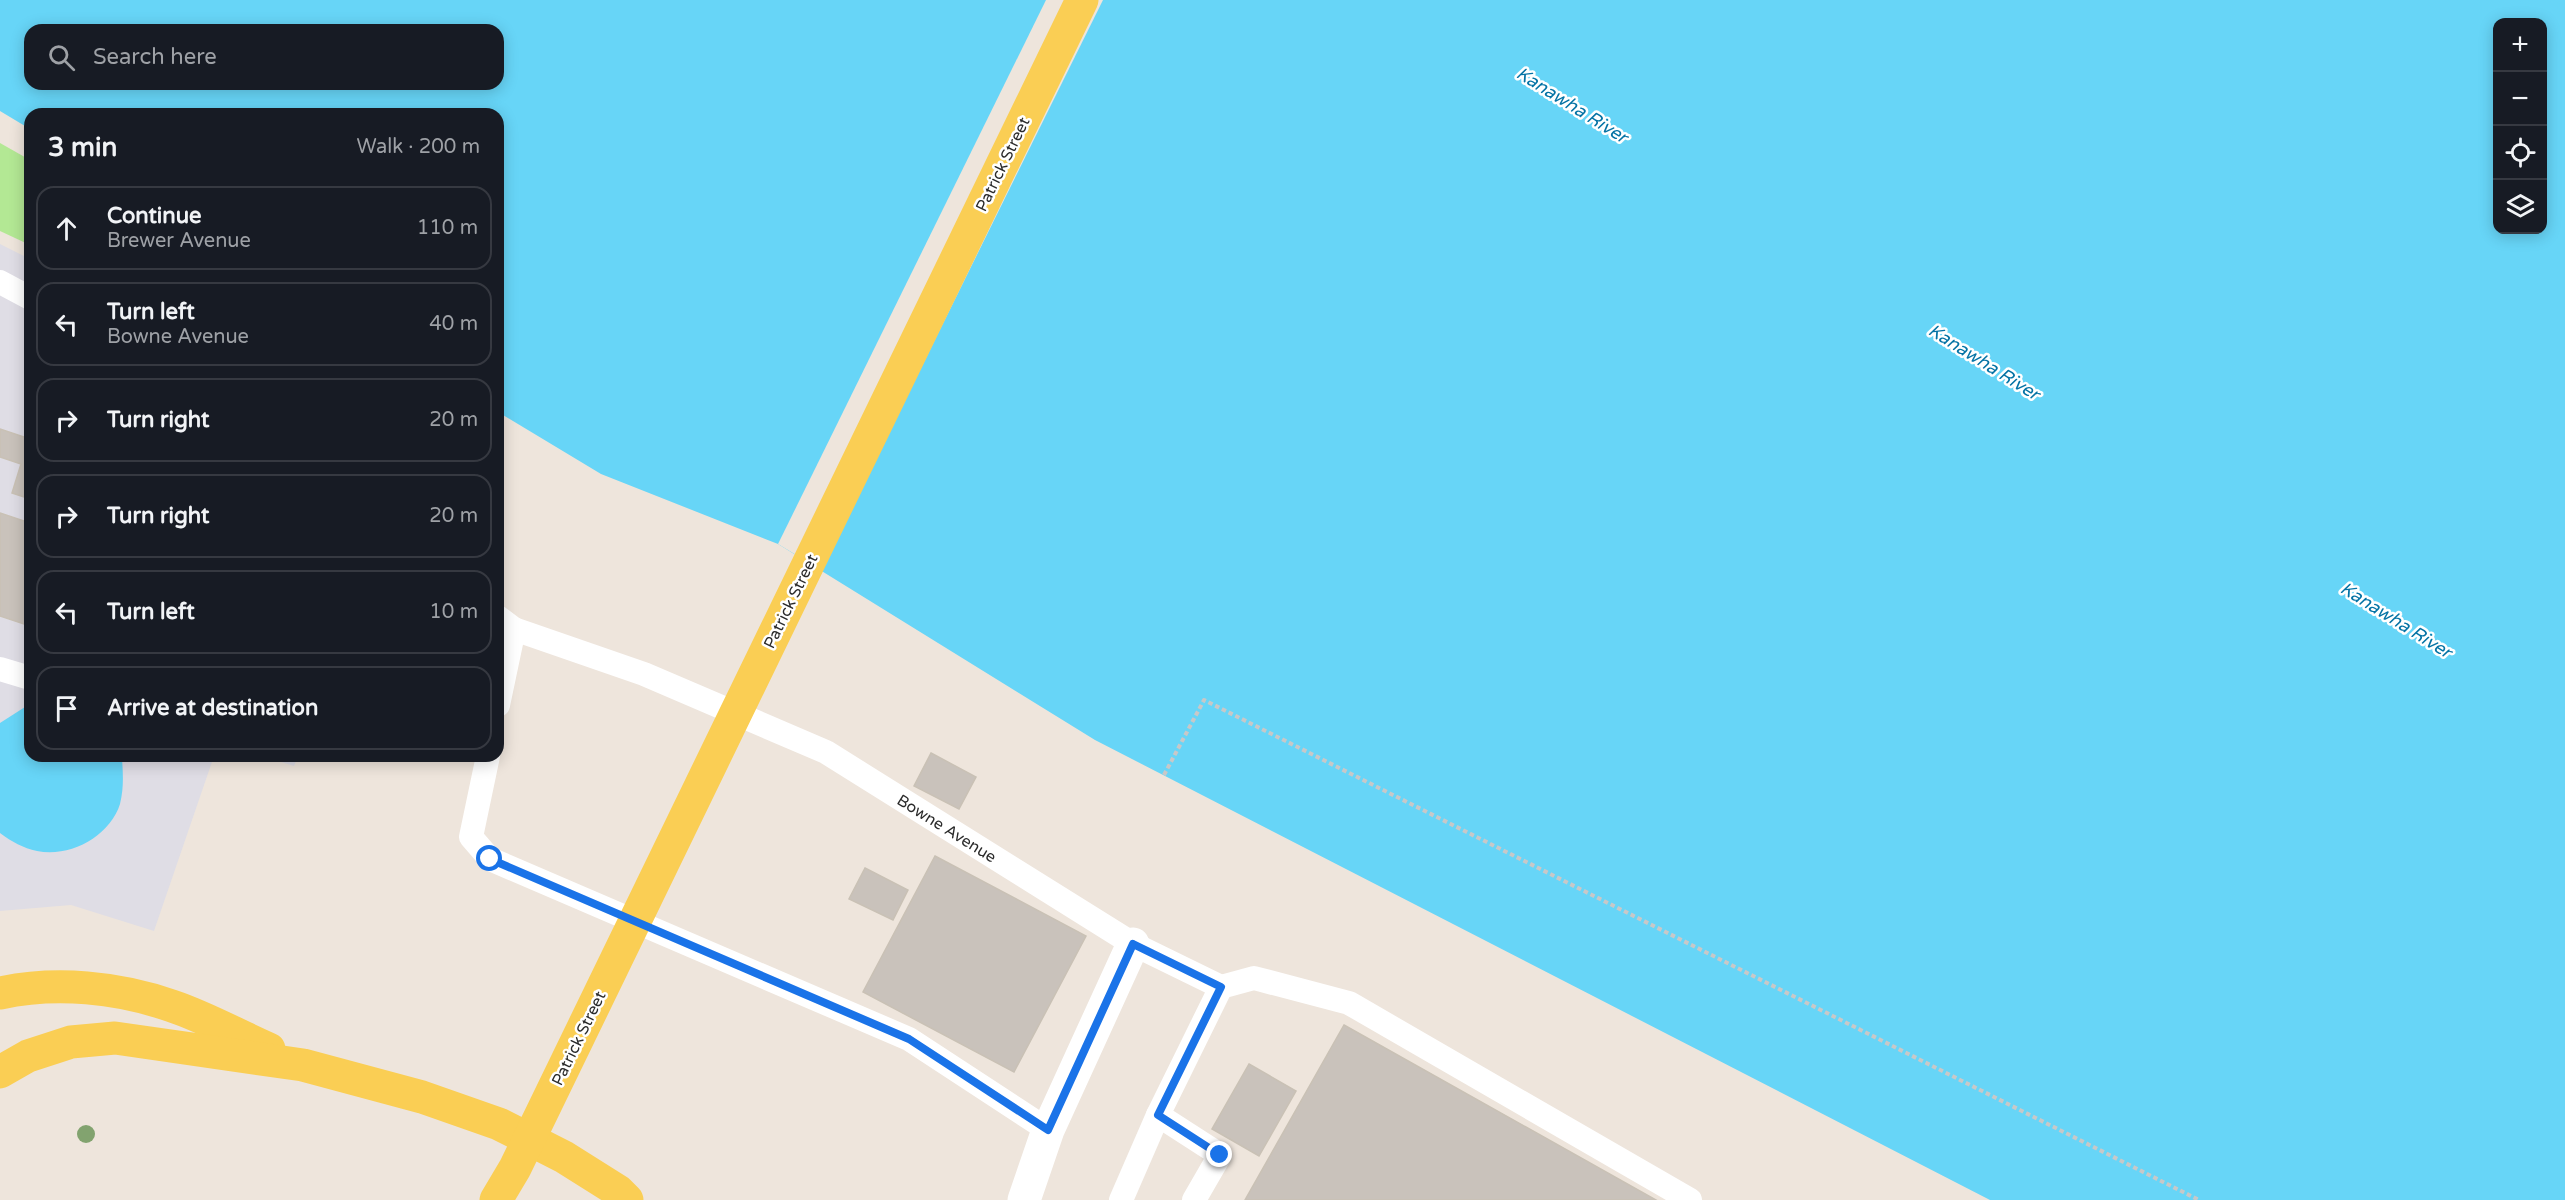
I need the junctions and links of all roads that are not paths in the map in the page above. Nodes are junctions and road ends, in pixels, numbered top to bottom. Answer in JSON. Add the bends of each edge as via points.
{"nodes":[{"id":1,"x":1082,"y":0,"type":"edge"},
{"id":2,"x":0,"y":282,"type":"edge"},
{"id":3,"x":24,"y":295,"type":"edge"},
{"id":4,"x":506,"y":623,"type":"edge"},
{"id":5,"x":504,"y":644,"type":"edge"},
{"id":6,"x":0,"y":669,"type":"edge"},
{"id":7,"x":24,"y":676,"type":"edge"},
{"id":8,"x":487,"y":762,"type":"edge"},
{"id":9,"x":1133,"y":944,"type":"junction"},
{"id":10,"x":1221,"y":987,"type":"junction"},
{"id":11,"x":0,"y":993,"type":"edge"},
{"id":12,"x":303,"y":1065,"type":"junction"},
{"id":13,"x":0,"y":1072,"type":"edge"},
{"id":14,"x":1158,"y":1115,"type":"junction"},
{"id":15,"x":1048,"y":1130,"type":"junction"},
{"id":16,"x":515,"y":1168,"type":"junction"},
{"id":17,"x":496,"y":1200,"type":"edge"},
{"id":18,"x":505,"y":1200,"type":"edge"},
{"id":19,"x":627,"y":1200,"type":"edge"},
{"id":20,"x":1024,"y":1200,"type":"edge"},
{"id":21,"x":1121,"y":1200,"type":"edge"},
{"id":22,"x":1194,"y":1200,"type":"edge"},
{"id":23,"x":1690,"y":1200,"type":"edge"}],
"edges":[{"from":1,"to":16,"type":"main road","name":"Patrick Street"},
{"from":2,"to":3,"type":"lane"},
{"from":4,"to":5,"type":"lane"},
{"from":4,"to":9,"type":"lane","name":"Bowne Avenue","via":[[644,674],[826,752]]},
{"from":6,"to":7,"type":"lane"},
{"from":8,"to":15,"type":"lane","via":[[471,837],[490,859],[909,1039]]},
{"from":9,"to":10,"type":"lane","name":"Bowne Avenue"},
{"from":9,"to":15,"type":"street"},
{"from":10,"to":14,"type":"lane"},
{"from":10,"to":23,"type":"lane","via":[[1254,978],[1349,1003]]},
{"from":11,"to":12,"type":"main road","via":[[64,986],[122,992],[173,1006]]},
{"from":12,"to":13,"type":"main road","via":[[115,1038],[71,1042],[28,1056]]},
{"from":12,"to":19,"type":"main road","via":[[499,1124],[564,1157]]},
{"from":14,"to":21,"type":"lane"},
{"from":14,"to":22,"type":"lane","via":[[1220,1155]]},
{"from":15,"to":20,"type":"street"},
{"from":16,"to":17,"type":"main road","name":"Patrick Street"},
{"from":16,"to":18,"type":"main road"}]}
